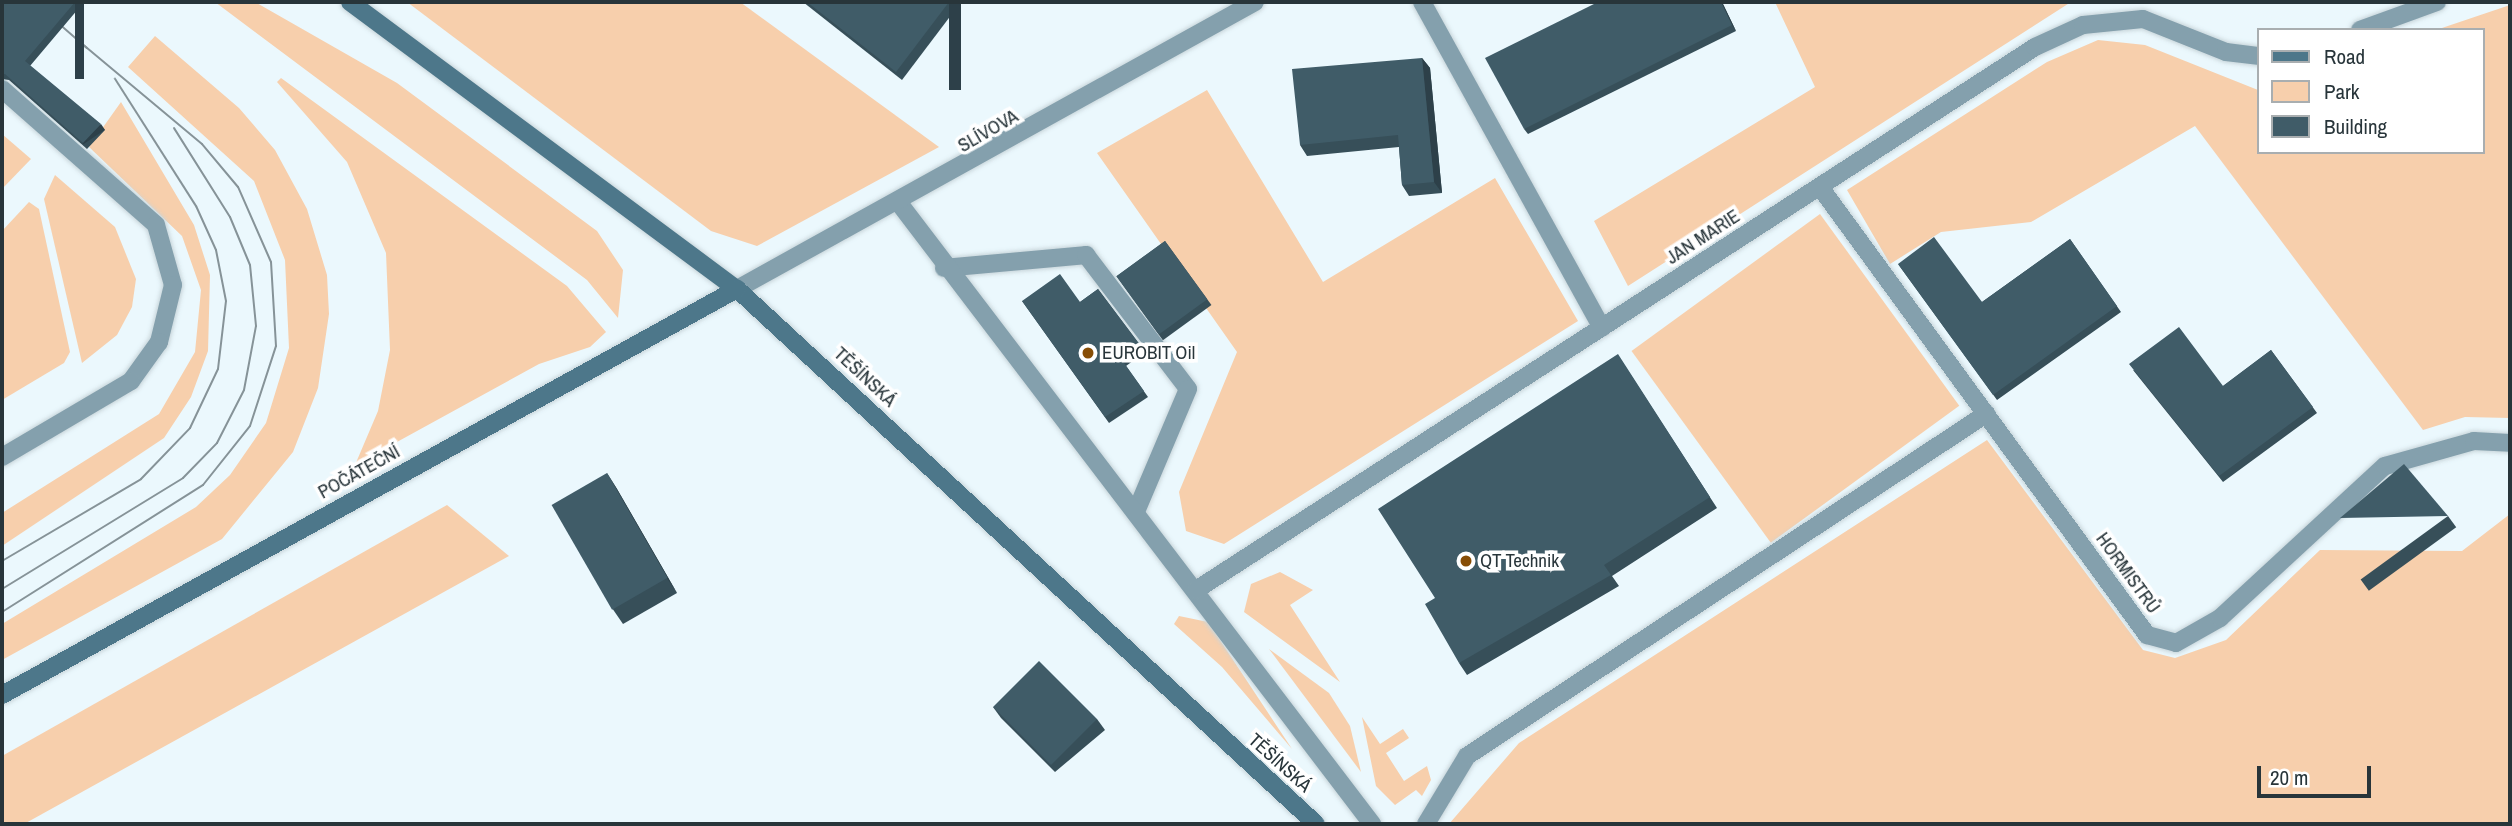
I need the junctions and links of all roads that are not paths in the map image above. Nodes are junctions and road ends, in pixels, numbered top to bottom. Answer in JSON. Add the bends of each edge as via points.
{"nodes":[{"id":1,"x":350,"y":2,"type":"edge"},
{"id":2,"x":1255,"y":2,"type":"edge"},
{"id":3,"x":1422,"y":2,"type":"edge"},
{"id":4,"x":2437,"y":2,"type":"edge"},
{"id":5,"x":2366,"y":28,"type":"edge"},
{"id":6,"x":2256,"y":56,"type":"edge"},
{"id":7,"x":2,"y":89,"type":"edge"},
{"id":8,"x":1819,"y":187,"type":"junction"},
{"id":9,"x":899,"y":202,"type":"junction"},
{"id":10,"x":944,"y":268,"type":"junction"},
{"id":11,"x":737,"y":289,"type":"junction"},
{"id":12,"x":1602,"y":328,"type":"junction"},
{"id":13,"x":1986,"y":414,"type":"junction"},
{"id":14,"x":2510,"y":443,"type":"edge"},
{"id":15,"x":2,"y":457,"type":"edge"},
{"id":16,"x":1137,"y":509,"type":"junction"},
{"id":17,"x":1196,"y":590,"type":"junction"},
{"id":18,"x":2,"y":695,"type":"edge"},
{"id":19,"x":1316,"y":824,"type":"edge"},
{"id":20,"x":1372,"y":824,"type":"edge"},
{"id":21,"x":1426,"y":824,"type":"edge"}],
"edges":[{"from":1,"to":11,"type":"main road","name":"TĚŠÍNSKÁ"},
{"from":2,"to":9,"type":"street","name":"SLÍVOVA"},
{"from":3,"to":12,"type":"street"},
{"from":4,"to":5,"type":"street"},
{"from":6,"to":8,"type":"street","name":"JAN MARIE","via":[[2226,52],[2143,19],[2083,25],[2035,47]]},
{"from":7,"to":15,"type":"street","via":[[156,225],[173,285],[159,342],[131,381]]},
{"from":8,"to":12,"type":"street","name":"JAN MARIE"},
{"from":8,"to":13,"type":"street","name":"HORMISTRŮ"},
{"from":9,"to":10,"type":"street"},
{"from":9,"to":11,"type":"street","name":"SLÍVOVA"},
{"from":10,"to":16,"type":"street"},
{"from":10,"to":16,"type":"street","via":[[1086,255],[1188,390]]},
{"from":11,"to":18,"type":"main road","name":"POČÁTEČNÍ"},
{"from":11,"to":19,"type":"main road","name":"TĚŠÍNSKÁ"},
{"from":12,"to":17,"type":"street","name":"JAN MARIE"},
{"from":13,"to":14,"type":"street","name":"HORMISTRŮ","via":[[2147,635],[2176,643],[2220,618],[2385,466],[2474,441]]},
{"from":13,"to":21,"type":"street","via":[[1467,756]]},
{"from":16,"to":17,"type":"street"},
{"from":17,"to":20,"type":"street"}]}
